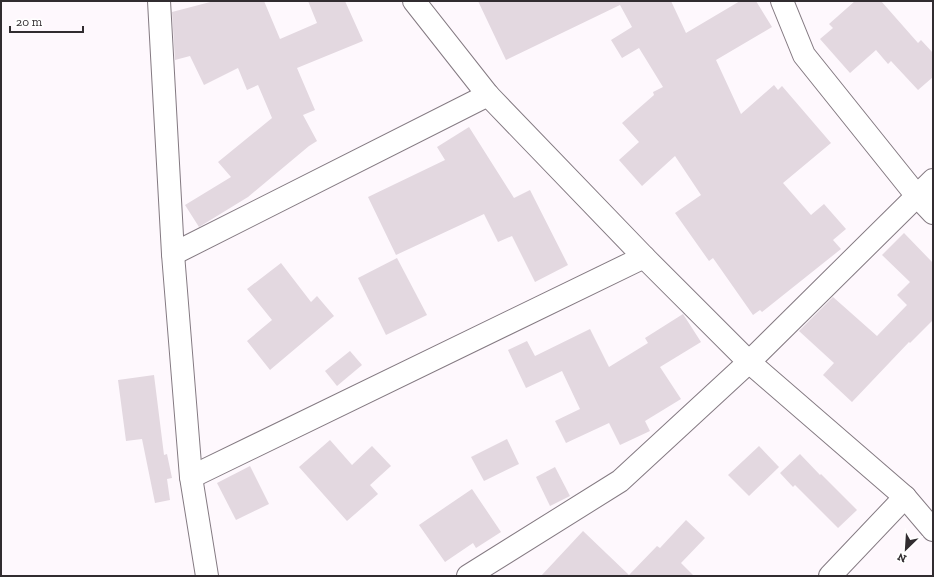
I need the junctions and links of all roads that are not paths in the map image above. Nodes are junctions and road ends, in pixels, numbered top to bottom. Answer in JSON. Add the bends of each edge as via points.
{"nodes":[{"id":1,"x":160,"y":1,"type":"edge"},
{"id":2,"x":414,"y":1,"type":"edge"},
{"id":3,"x":782,"y":1,"type":"edge"},
{"id":4,"x":488,"y":95,"type":"junction"},
{"id":5,"x":933,"y":180,"type":"edge"},
{"id":6,"x":917,"y":196,"type":"junction"},
{"id":7,"x":933,"y":212,"type":"edge"},
{"id":8,"x":173,"y":254,"type":"junction"},
{"id":9,"x":644,"y":257,"type":"junction"},
{"id":10,"x":749,"y":362,"type":"junction"},
{"id":11,"x":191,"y":477,"type":"junction"},
{"id":12,"x":905,"y":497,"type":"junction"},
{"id":13,"x":933,"y":530,"type":"edge"},
{"id":14,"x":206,"y":576,"type":"edge"},
{"id":15,"x":468,"y":576,"type":"edge"},
{"id":16,"x":830,"y":576,"type":"edge"}],
"edges":[{"from":1,"to":8,"type":"street"},
{"from":2,"to":4,"type":"street"},
{"from":3,"to":6,"type":"street","via":[[804,55]]},
{"from":4,"to":8,"type":"street"},
{"from":4,"to":9,"type":"street"},
{"from":5,"to":6,"type":"street"},
{"from":6,"to":7,"type":"street"},
{"from":6,"to":10,"type":"street"},
{"from":8,"to":11,"type":"street"},
{"from":9,"to":10,"type":"street"},
{"from":9,"to":11,"type":"street"},
{"from":10,"to":12,"type":"street"},
{"from":10,"to":15,"type":"street","via":[[620,481]]},
{"from":11,"to":14,"type":"street"},
{"from":12,"to":13,"type":"street"},
{"from":12,"to":16,"type":"street"}]}
